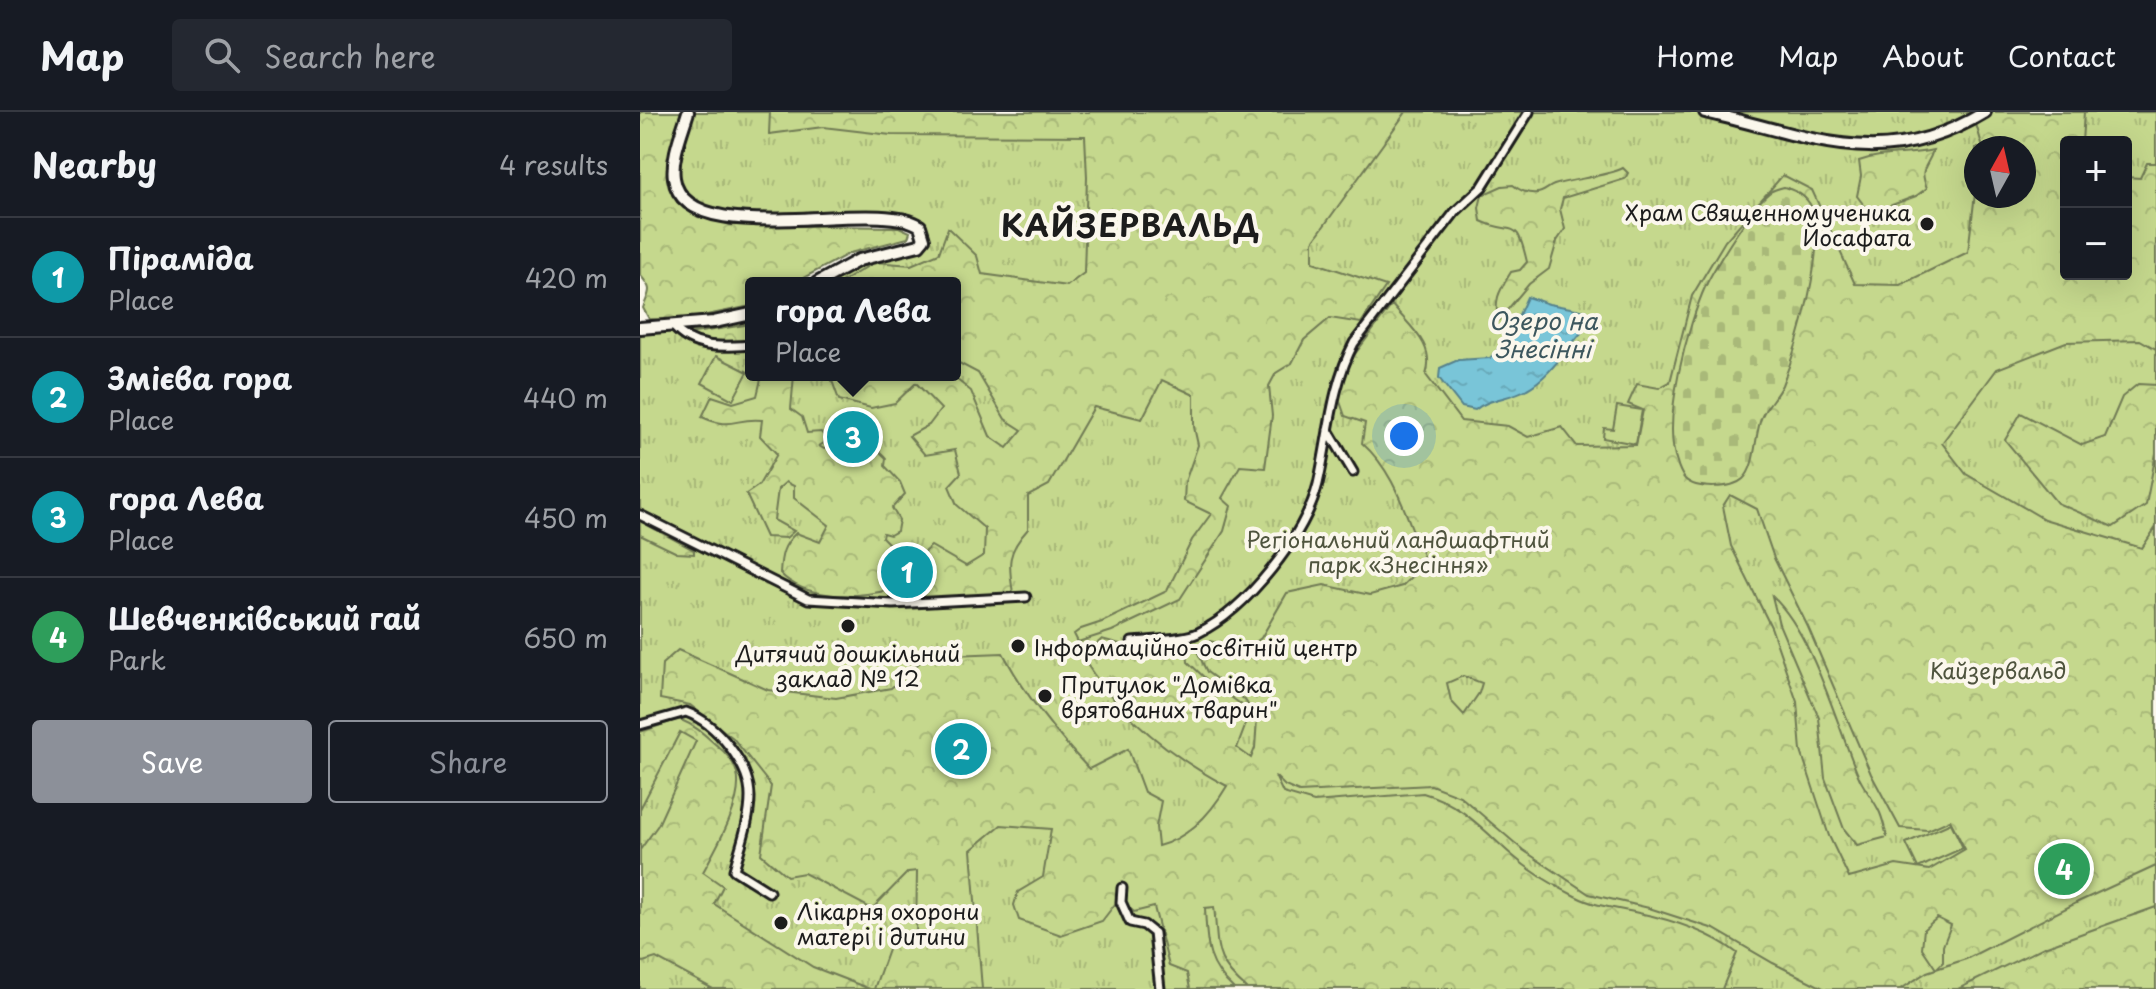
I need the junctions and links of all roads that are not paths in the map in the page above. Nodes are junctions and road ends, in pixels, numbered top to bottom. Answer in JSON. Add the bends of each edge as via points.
{"nodes":[{"id":1,"x":688,"y":112,"type":"edge"},
{"id":2,"x":1529,"y":112,"type":"edge"},
{"id":3,"x":1705,"y":112,"type":"edge"},
{"id":4,"x":1985,"y":112,"type":"edge"},
{"id":5,"x":828,"y":277,"type":"edge"},
{"id":6,"x":745,"y":315,"type":"edge"},
{"id":7,"x":673,"y":326,"type":"junction"},
{"id":8,"x":640,"y":328,"type":"edge"},
{"id":9,"x":745,"y":345,"type":"edge"},
{"id":10,"x":1328,"y":430,"type":"junction"},
{"id":11,"x":1353,"y":472,"type":"dead end"},
{"id":12,"x":640,"y":515,"type":"edge"},
{"id":13,"x":1026,"y":597,"type":"dead end"},
{"id":14,"x":1132,"y":642,"type":"dead end"},
{"id":15,"x":640,"y":725,"type":"edge"},
{"id":16,"x":1122,"y":888,"type":"dead end"},
{"id":17,"x":769,"y":892,"type":"dead end"},
{"id":18,"x":1160,"y":989,"type":"edge"}],
"edges":[{"from":1,"to":5,"type":"main road","via":[[673,174],[680,194],[700,209],[757,219],[887,217],[909,220],[923,231],[919,245],[859,260]]},
{"from":2,"to":10,"type":"street","via":[[1482,187],[1455,212],[1354,343],[1336,387]]},
{"from":3,"to":4,"type":"main road","via":[[1811,141],[1875,146],[1943,134]]},
{"from":6,"to":7,"type":"main road"},
{"from":7,"to":8,"type":"main road"},
{"from":7,"to":9,"type":"street","via":[[694,342]]},
{"from":10,"to":11,"type":"street"},
{"from":10,"to":14,"type":"street","via":[[1317,488],[1304,518],[1275,564],[1239,604],[1196,634]]},
{"from":12,"to":13,"type":"street","via":[[808,599],[893,604]]},
{"from":15,"to":17,"type":"street","via":[[686,712],[716,732],[732,751],[751,799],[734,870]]},
{"from":16,"to":18,"type":"street","via":[[1121,902],[1130,922],[1154,933]]}]}
